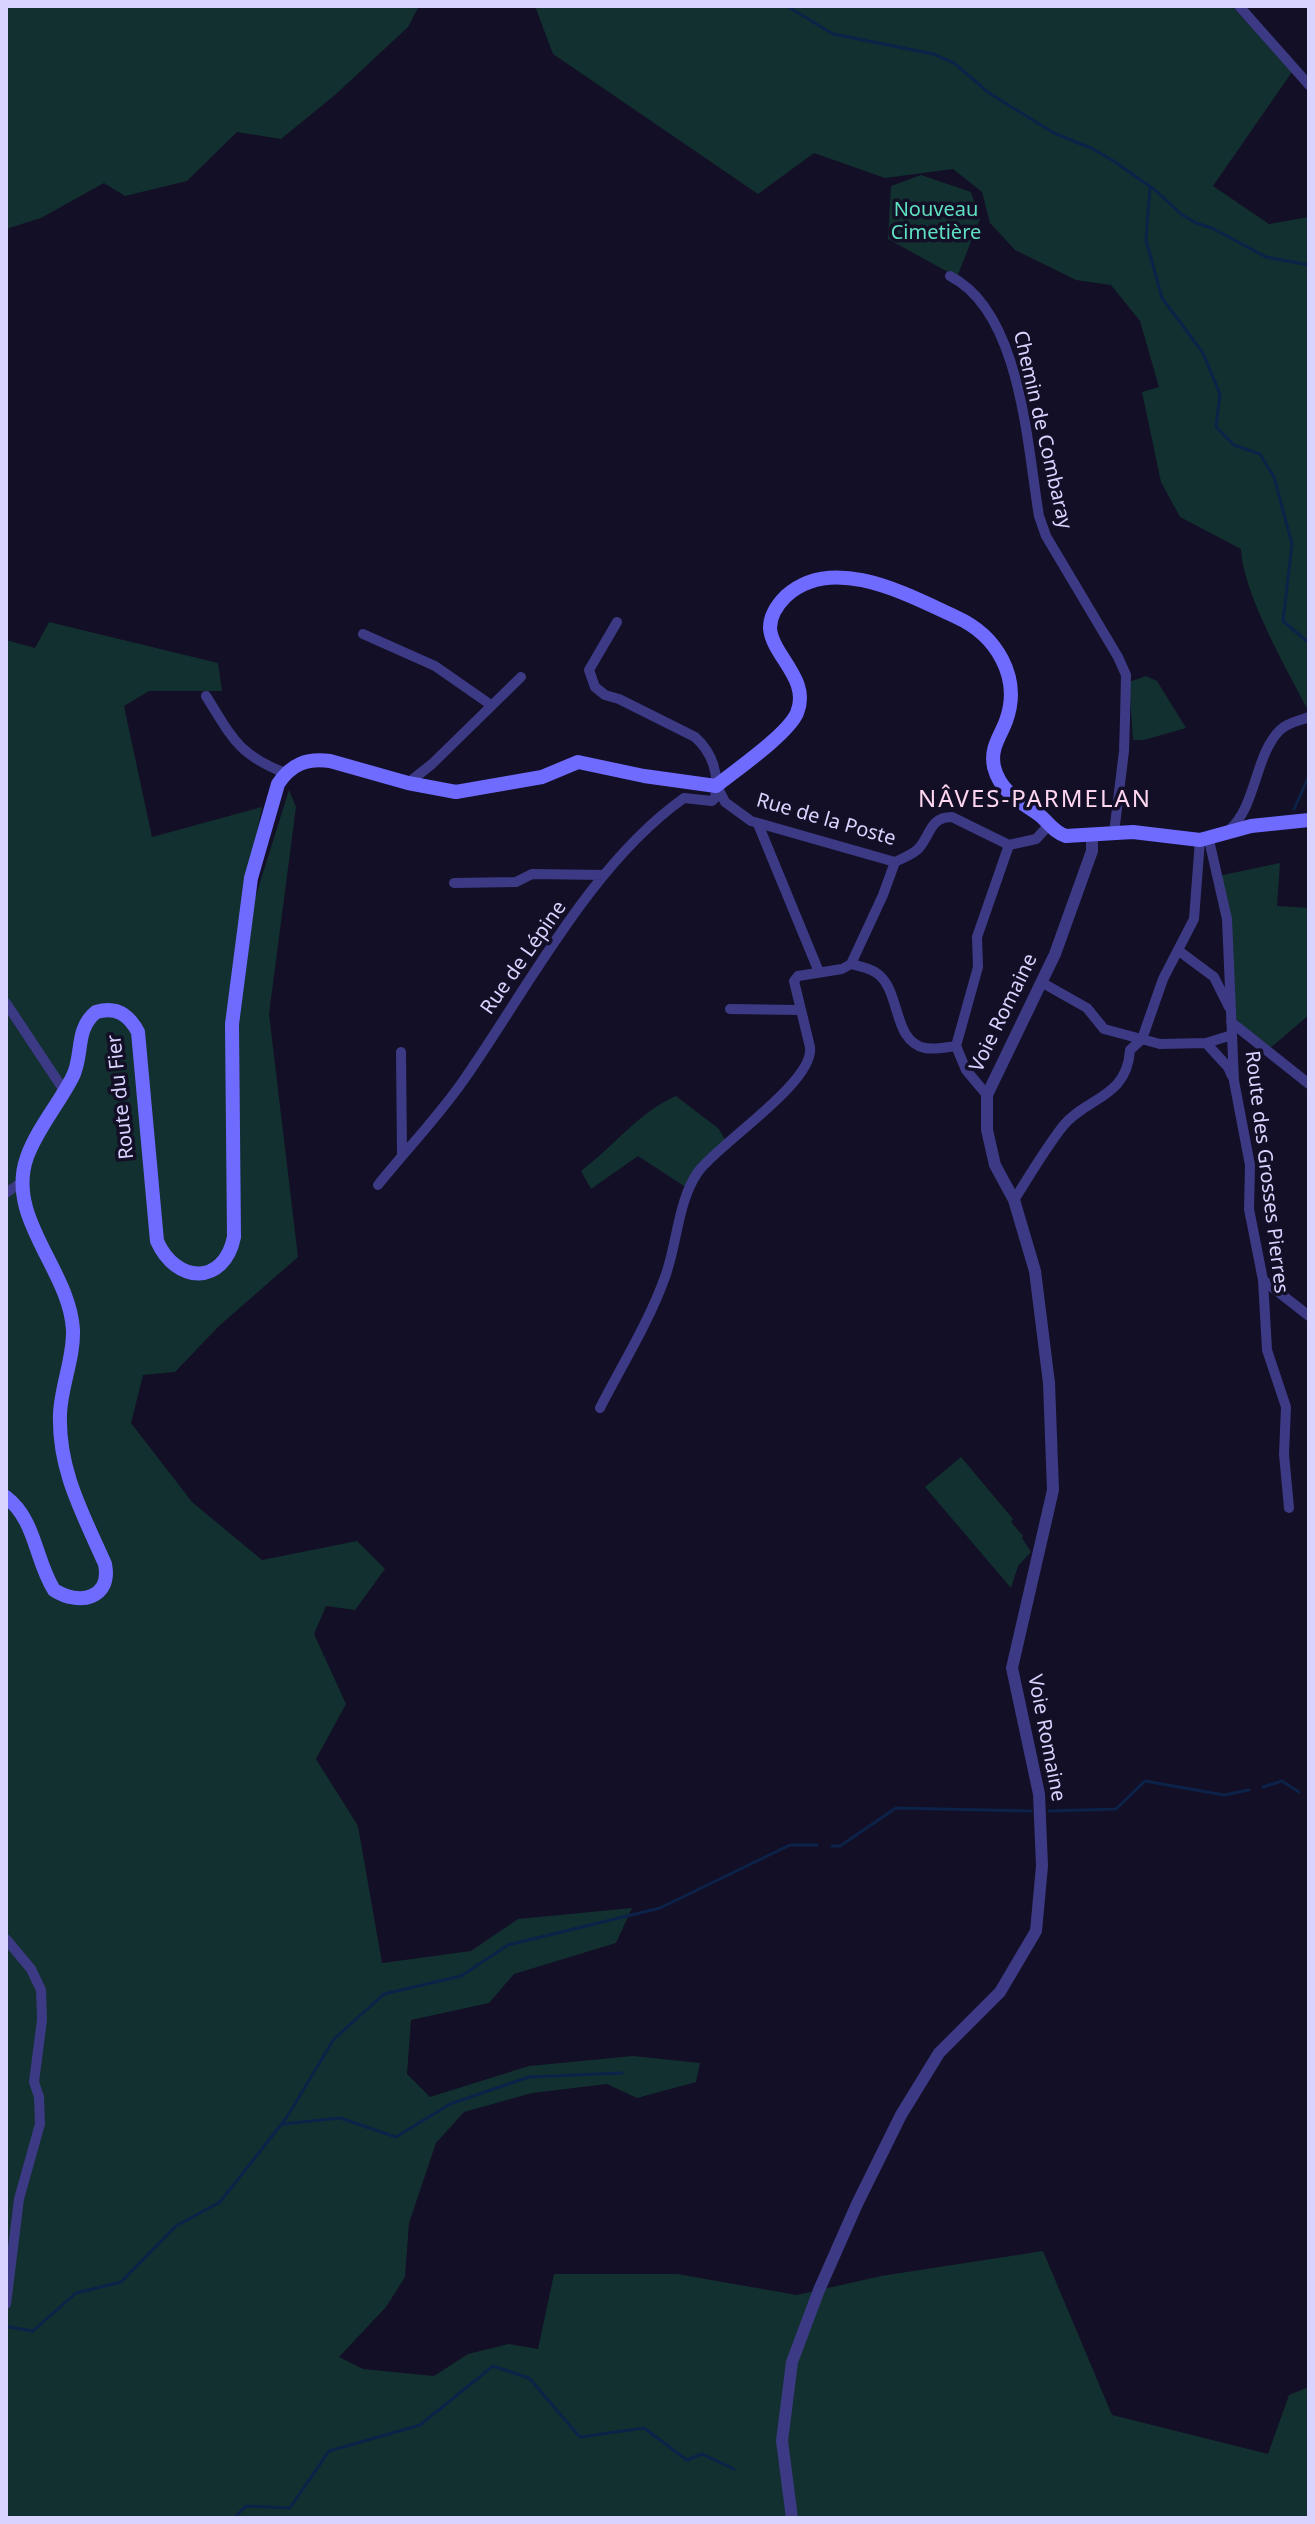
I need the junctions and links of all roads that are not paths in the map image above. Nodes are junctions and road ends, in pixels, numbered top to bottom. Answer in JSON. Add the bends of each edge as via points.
{"nodes":[{"id":1,"x":1239,"y":6,"type":"edge"},
{"id":2,"x":1309,"y":85,"type":"edge"},
{"id":3,"x":950,"y":276,"type":"dead end"},
{"id":4,"x":617,"y":622,"type":"dead end"},
{"id":5,"x":363,"y":634,"type":"dead end"},
{"id":6,"x":521,"y":677,"type":"dead end"},
{"id":7,"x":206,"y":696,"type":"dead end"},
{"id":8,"x":491,"y":705,"type":"junction"},
{"id":9,"x":1309,"y":717,"type":"edge"},
{"id":10,"x":285,"y":773,"type":"junction"},
{"id":11,"x":408,"y":783,"type":"junction"},
{"id":12,"x":716,"y":786,"type":"junction"},
{"id":13,"x":1309,"y":820,"type":"edge"},
{"id":14,"x":758,"y":824,"type":"junction"},
{"id":15,"x":1049,"y":825,"type":"junction"},
{"id":16,"x":1114,"y":833,"type":"junction"},
{"id":17,"x":1092,"y":836,"type":"junction"},
{"id":18,"x":1210,"y":838,"type":"junction"},
{"id":19,"x":1009,"y":845,"type":"junction"},
{"id":20,"x":895,"y":862,"type":"junction"},
{"id":21,"x":604,"y":875,"type":"junction"},
{"id":22,"x":454,"y":883,"type":"dead end"},
{"id":23,"x":1179,"y":951,"type":"junction"},
{"id":24,"x":851,"y":964,"type":"junction"},
{"id":25,"x":819,"y":972,"type":"junction"},
{"id":26,"x":1041,"y":982,"type":"junction"},
{"id":27,"x":6,"y":1003,"type":"edge"},
{"id":28,"x":730,"y":1009,"type":"dead end"},
{"id":29,"x":799,"y":1010,"type":"junction"},
{"id":30,"x":1231,"y":1016,"type":"junction"},
{"id":31,"x":1232,"y":1035,"type":"junction"},
{"id":32,"x":1142,"y":1039,"type":"junction"},
{"id":33,"x":1206,"y":1043,"type":"junction"},
{"id":34,"x":956,"y":1046,"type":"junction"},
{"id":35,"x":401,"y":1052,"type":"dead end"},
{"id":36,"x":1234,"y":1081,"type":"junction"},
{"id":37,"x":1309,"y":1084,"type":"edge"},
{"id":38,"x":65,"y":1092,"type":"junction"},
{"id":39,"x":987,"y":1095,"type":"junction"},
{"id":40,"x":402,"y":1154,"type":"junction"},
{"id":41,"x":22,"y":1182,"type":"junction"},
{"id":42,"x":378,"y":1185,"type":"dead end"},
{"id":43,"x":6,"y":1193,"type":"edge"},
{"id":44,"x":1014,"y":1200,"type":"junction"},
{"id":45,"x":1263,"y":1280,"type":"junction"},
{"id":46,"x":1309,"y":1316,"type":"edge"},
{"id":47,"x":600,"y":1408,"type":"dead end"},
{"id":48,"x":6,"y":1497,"type":"edge"},
{"id":49,"x":1289,"y":1508,"type":"dead end"},
{"id":50,"x":6,"y":1939,"type":"edge"},
{"id":51,"x":6,"y":2304,"type":"edge"},
{"id":52,"x":792,"y":2518,"type":"edge"}],
"edges":[{"from":1,"to":2,"type":"street"},
{"from":3,"to":16,"type":"street","name":"Chemin de Combaray","via":[[971,289],[996,321],[1012,369],[1046,536],[1126,675]]},
{"from":4,"to":12,"type":"street","via":[[589,670],[595,687],[695,737],[712,757]]},
{"from":5,"to":8,"type":"street","via":[[435,666]]},
{"from":6,"to":8,"type":"street"},
{"from":7,"to":10,"type":"street","via":[[235,742],[257,762]]},
{"from":8,"to":11,"type":"street"},
{"from":9,"to":18,"type":"street","via":[[1279,731],[1241,818]]},
{"from":10,"to":11,"type":"main road","via":[[317,759]]},
{"from":10,"to":38,"type":"main road","name":"Route du Fier","via":[[251,878],[232,1024],[234,1237],[224,1262],[189,1274],[168,1262],[157,1241],[138,1032],[126,1015],[104,1009],[89,1018]]},
{"from":11,"to":12,"type":"main road","via":[[456,792],[542,777],[578,762]]},
{"from":12,"to":14,"type":"street","name":"Rue de la Poste","via":[[725,802]]},
{"from":12,"to":15,"type":"main road","via":[[776,738],[797,713],[795,677],[775,643],[773,613],[794,589],[812,581],[852,579],[878,584],[972,624],[994,644],[1011,691],[992,753],[997,776],[1014,800]]},
{"from":12,"to":21,"type":"street","name":"Rue de Lépine","via":[[712,801],[684,798],[657,817]]},
{"from":13,"to":18,"type":"main road","via":[[1251,826]]},
{"from":14,"to":20,"type":"street","name":"Rue de la Poste"},
{"from":14,"to":25,"type":"street"},
{"from":15,"to":17,"type":"main road","via":[[1066,836]]},
{"from":15,"to":19,"type":"street","via":[[1036,839]]},
{"from":16,"to":17,"type":"main road"},
{"from":16,"to":18,"type":"main road"},
{"from":17,"to":26,"type":"street","name":"Voie Romaine","via":[[1092,851]]},
{"from":18,"to":23,"type":"street","via":[[1194,919]]},
{"from":18,"to":30,"type":"street","name":"Route des Grosses Pierres","via":[[1227,919]]},
{"from":19,"to":20,"type":"street","name":"Rue de la Poste","via":[[945,817],[933,823],[918,850]]},
{"from":19,"to":34,"type":"street","via":[[977,937],[978,967]]},
{"from":20,"to":24,"type":"street"},
{"from":21,"to":22,"type":"street","via":[[532,874],[516,882]]},
{"from":21,"to":40,"type":"street","name":"Rue de Lépine","via":[[463,1082]]},
{"from":23,"to":30,"type":"street","via":[[1214,977]]},
{"from":23,"to":32,"type":"street"},
{"from":24,"to":25,"type":"street"},
{"from":24,"to":34,"type":"street","via":[[874,971],[886,983],[913,1041],[925,1048]]},
{"from":25,"to":29,"type":"street","via":[[794,981]]},
{"from":26,"to":32,"type":"street","via":[[1087,1008],[1104,1029]]},
{"from":26,"to":39,"type":"street","name":"Voie Romaine"},
{"from":27,"to":38,"type":"street"},
{"from":28,"to":29,"type":"street"},
{"from":29,"to":47,"type":"street","via":[[810,1058],[780,1097],[698,1172],[665,1279]]},
{"from":30,"to":31,"type":"street","name":"Route des Grosses Pierres"},
{"from":30,"to":37,"type":"street"},
{"from":31,"to":33,"type":"street"},
{"from":31,"to":36,"type":"street","name":"Route des Grosses Pierres"},
{"from":32,"to":33,"type":"street"},
{"from":32,"to":44,"type":"street","via":[[1130,1050],[1129,1065],[1112,1090],[1064,1126]]},
{"from":33,"to":36,"type":"street"},
{"from":34,"to":39,"type":"street","via":[[966,1070]]},
{"from":35,"to":40,"type":"street"},
{"from":36,"to":45,"type":"street","name":"Route des Grosses Pierres"},
{"from":38,"to":41,"type":"main road","name":"Route du Fier","via":[[32,1144]]},
{"from":39,"to":44,"type":"street","name":"Voie Romaine","via":[[995,1165]]},
{"from":40,"to":42,"type":"street","name":"Rue de Lépine"},
{"from":41,"to":43,"type":"street"},
{"from":41,"to":48,"type":"main road","name":"Route du Fier","via":[[27,1213],[66,1298],[73,1329],[61,1433],[68,1482],[105,1564],[107,1574],[99,1592],[74,1599],[54,1590],[20,1508]]},
{"from":44,"to":52,"type":"street","name":"Voie Romaine","via":[[1035,1271],[1049,1383],[1053,1490],[1012,1668],[1039,1794],[1042,1866],[1036,1931],[1000,1992],[939,2053],[901,2115],[819,2290],[792,2362],[782,2441]]},
{"from":45,"to":46,"type":"street"},
{"from":45,"to":49,"type":"street","name":"Route des Grosses Pierres","via":[[1267,1350],[1286,1407]]},
{"from":50,"to":51,"type":"street","via":[[41,1990],[42,2020],[34,2082],[40,2124],[19,2199]]}]}
